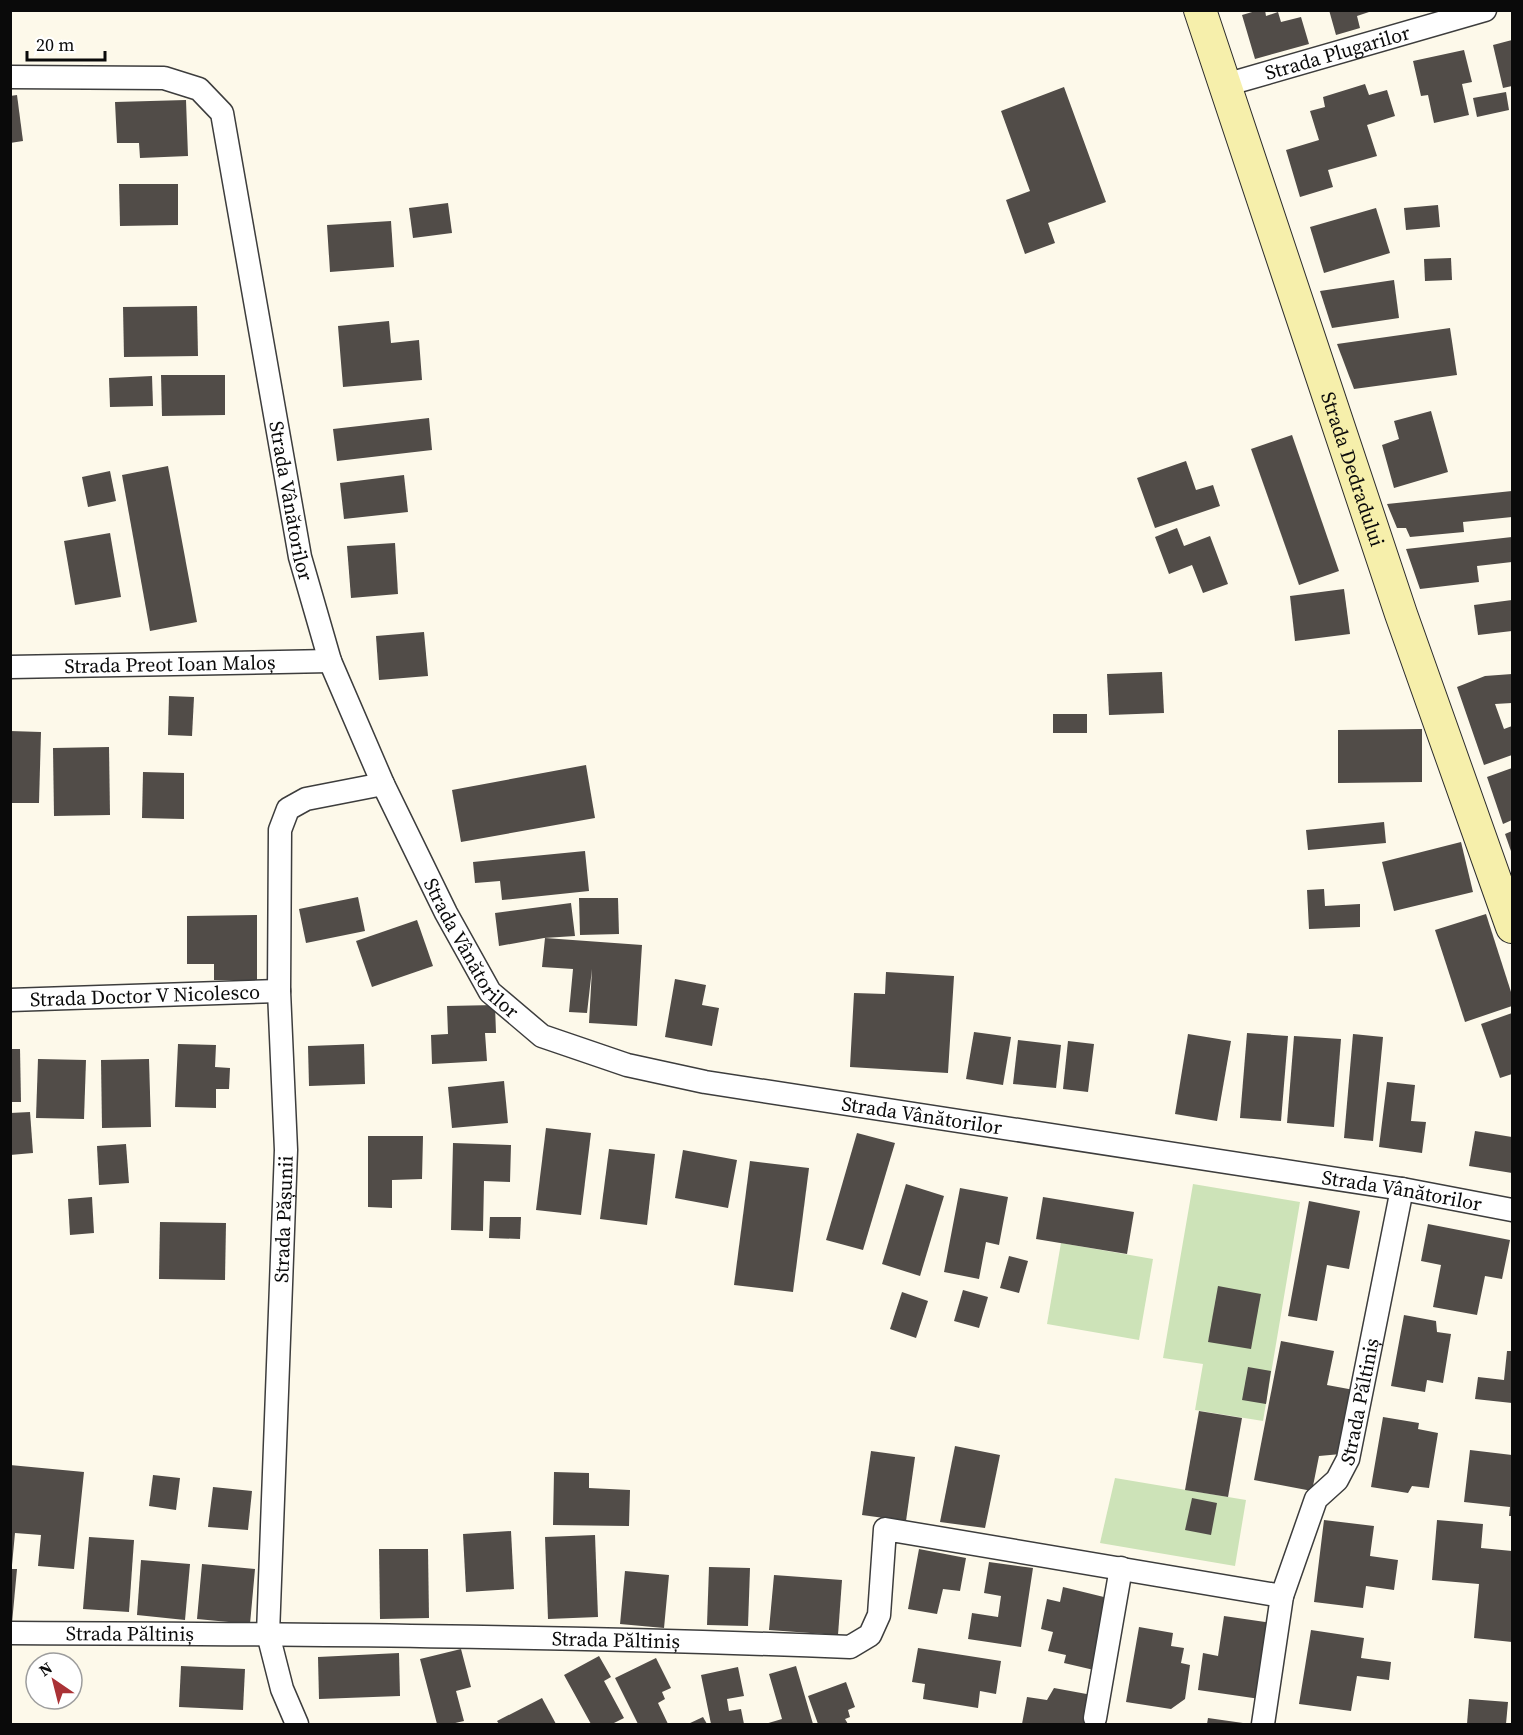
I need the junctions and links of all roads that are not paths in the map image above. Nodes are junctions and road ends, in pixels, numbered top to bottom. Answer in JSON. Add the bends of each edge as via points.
{"nodes":[{"id":1,"x":1200,"y":10,"type":"edge"},
{"id":2,"x":1485,"y":10,"type":"edge"},
{"id":3,"x":10,"y":77,"type":"edge"},
{"id":4,"x":1225,"y":85,"type":"junction"},
{"id":5,"x":330,"y":661,"type":"junction"},
{"id":6,"x":10,"y":667,"type":"edge"},
{"id":7,"x":383,"y":784,"type":"junction"},
{"id":8,"x":1512,"y":927,"type":"edge"},
{"id":9,"x":279,"y":991,"type":"junction"},
{"id":10,"x":10,"y":1000,"type":"edge"},
{"id":11,"x":1402,"y":1189,"type":"junction"},
{"id":12,"x":1512,"y":1210,"type":"edge"},
{"id":13,"x":1121,"y":1568,"type":"junction"},
{"id":14,"x":1282,"y":1596,"type":"junction"},
{"id":15,"x":10,"y":1633,"type":"edge"},
{"id":16,"x":268,"y":1634,"type":"junction"},
{"id":17,"x":1095,"y":1718,"type":"dead end"},
{"id":18,"x":297,"y":1725,"type":"edge"},
{"id":19,"x":1263,"y":1725,"type":"edge"}],
"edges":[{"from":1,"to":4,"type":"main road","name":"Strada Dedradului"},
{"from":2,"to":4,"type":"street","name":"Strada Plugarilor"},
{"from":3,"to":5,"type":"street","name":"Strada Vânătorilor","via":[[164,78],[199,88],[222,113],[300,557]]},
{"from":4,"to":8,"type":"main road","name":"Strada Dedradului","via":[[1401,614]]},
{"from":5,"to":6,"type":"street","name":"Strada Preot Ioan Maloș"},
{"from":5,"to":7,"type":"street","name":"Strada Vânătorilor"},
{"from":7,"to":9,"type":"street","name":"Strada Pășunii","via":[[306,799],[288,809],[280,830]]},
{"from":7,"to":11,"type":"street","name":"Strada Vânătorilor","via":[[490,992],[542,1036],[627,1065],[705,1082]]},
{"from":9,"to":10,"type":"street","name":"Strada Doctor V Nicolesco"},
{"from":9,"to":16,"type":"street","name":"Strada Pășunii","via":[[286,1150]]},
{"from":11,"to":12,"type":"street","name":"Strada Vânătorilor"},
{"from":11,"to":14,"type":"street","name":"Strada Păltiniș","via":[[1348,1459],[1337,1480],[1316,1499]]},
{"from":13,"to":14,"type":"street","name":"Strada Păltiniș"},
{"from":13,"to":16,"type":"street","name":"Strada Păltiniș","via":[[885,1529],[879,1615],[870,1635],[850,1647]]},
{"from":13,"to":17,"type":"street"},
{"from":14,"to":19,"type":"street","name":"Strada Păltiniș"},
{"from":15,"to":16,"type":"street","name":"Strada Păltiniș"},
{"from":16,"to":18,"type":"street","name":"Strada Pășunii","via":[[282,1689]]}]}
